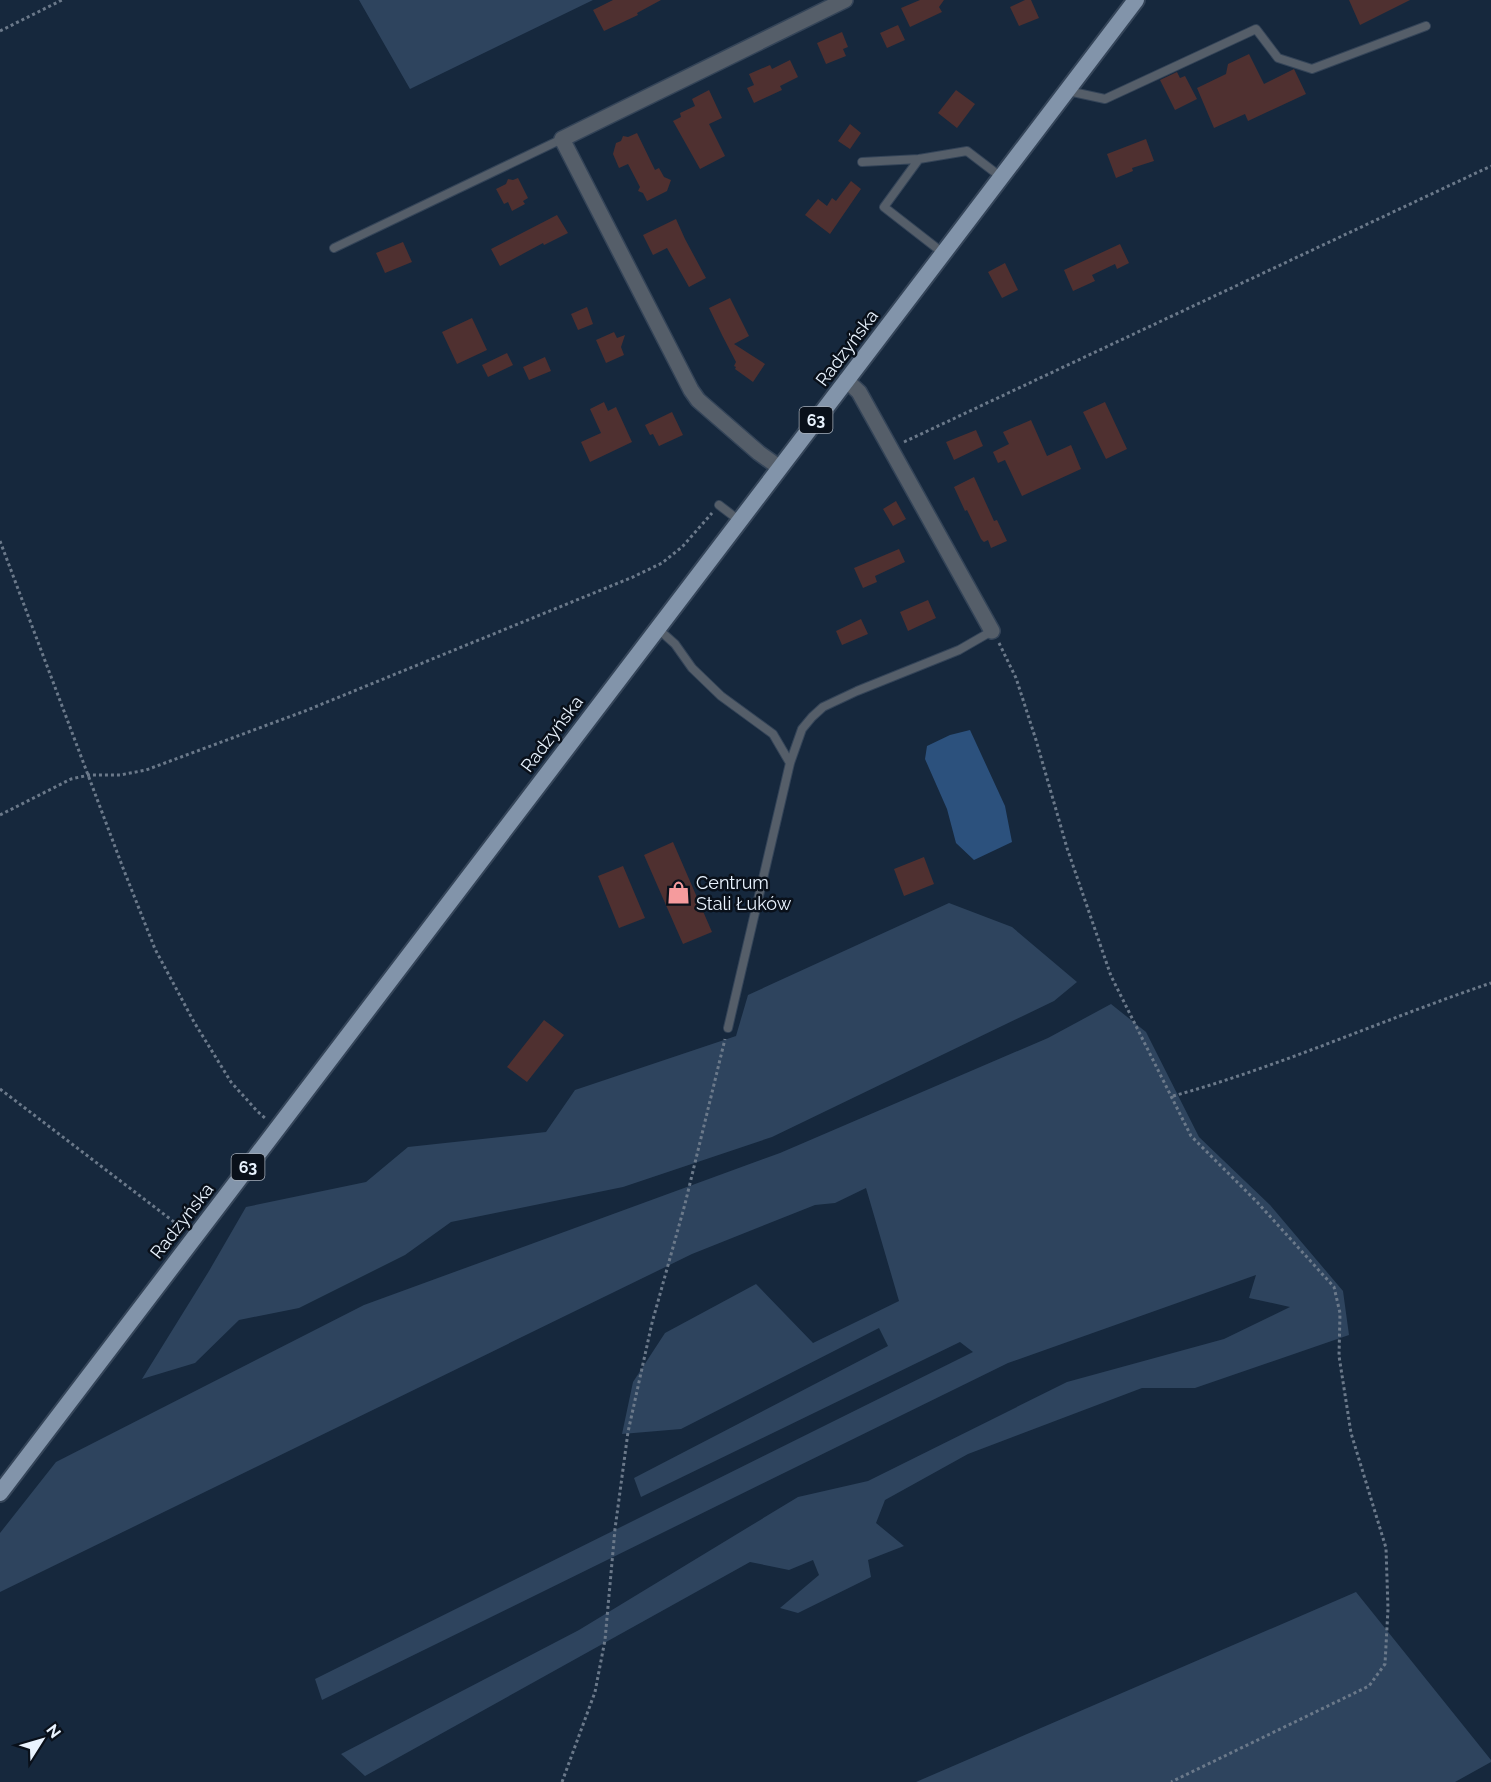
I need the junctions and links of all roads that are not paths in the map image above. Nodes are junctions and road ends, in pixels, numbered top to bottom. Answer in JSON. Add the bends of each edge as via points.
{"nodes":[{"id":1,"x":845,"y":0,"type":"edge"},
{"id":2,"x":1136,"y":0,"type":"edge"},
{"id":3,"x":1426,"y":26,"type":"dead end"},
{"id":4,"x":1066,"y":91,"type":"junction"},
{"id":5,"x":562,"y":140,"type":"junction"},
{"id":6,"x":920,"y":159,"type":"junction"},
{"id":7,"x":862,"y":162,"type":"dead end"},
{"id":8,"x":1001,"y":177,"type":"junction"},
{"id":9,"x":334,"y":248,"type":"dead end"},
{"id":10,"x":943,"y":254,"type":"junction"},
{"id":11,"x":846,"y":380,"type":"junction"},
{"id":12,"x":780,"y":468,"type":"junction"},
{"id":13,"x":719,"y":505,"type":"road end"},
{"id":14,"x":740,"y":521,"type":"junction"},
{"id":15,"x":657,"y":628,"type":"junction"},
{"id":16,"x":992,"y":631,"type":"joint"},
{"id":17,"x":790,"y":763,"type":"junction"},
{"id":18,"x":728,"y":1028,"type":"road end"},
{"id":19,"x":0,"y":1492,"type":"edge"}],
"edges":[{"from":1,"to":5,"type":"street"},
{"from":2,"to":4,"type":"main road","name":"Radzyńska","number":"63"},
{"from":3,"to":4,"type":"lane","via":[[1312,69],[1278,58],[1256,29],[1105,99]]},
{"from":4,"to":8,"type":"main road","name":"Radzyńska","number":"63"},
{"from":5,"to":9,"type":"lane"},
{"from":5,"to":12,"type":"street","via":[[691,390]]},
{"from":6,"to":7,"type":"lane"},
{"from":6,"to":8,"type":"lane","via":[[967,151]]},
{"from":6,"to":10,"type":"lane","via":[[884,207]]},
{"from":8,"to":10,"type":"main road","name":"Radzyńska","number":"63"},
{"from":10,"to":11,"type":"main road","name":"Radzyńska","number":"63"},
{"from":11,"to":12,"type":"main road","name":"Radzyńska","number":"63"},
{"from":11,"to":16,"type":"street","via":[[859,392]]},
{"from":12,"to":14,"type":"main road","name":"Radzyńska","number":"63"},
{"from":13,"to":14,"type":"lane"},
{"from":14,"to":15,"type":"main road","name":"Radzyńska","number":"63"},
{"from":15,"to":17,"type":"lane","via":[[721,696],[773,734]]},
{"from":15,"to":19,"type":"main road","name":"Radzyńska","number":"63"},
{"from":16,"to":17,"type":"lane","via":[[958,650],[824,707],[802,729]]},
{"from":17,"to":18,"type":"lane"}]}
